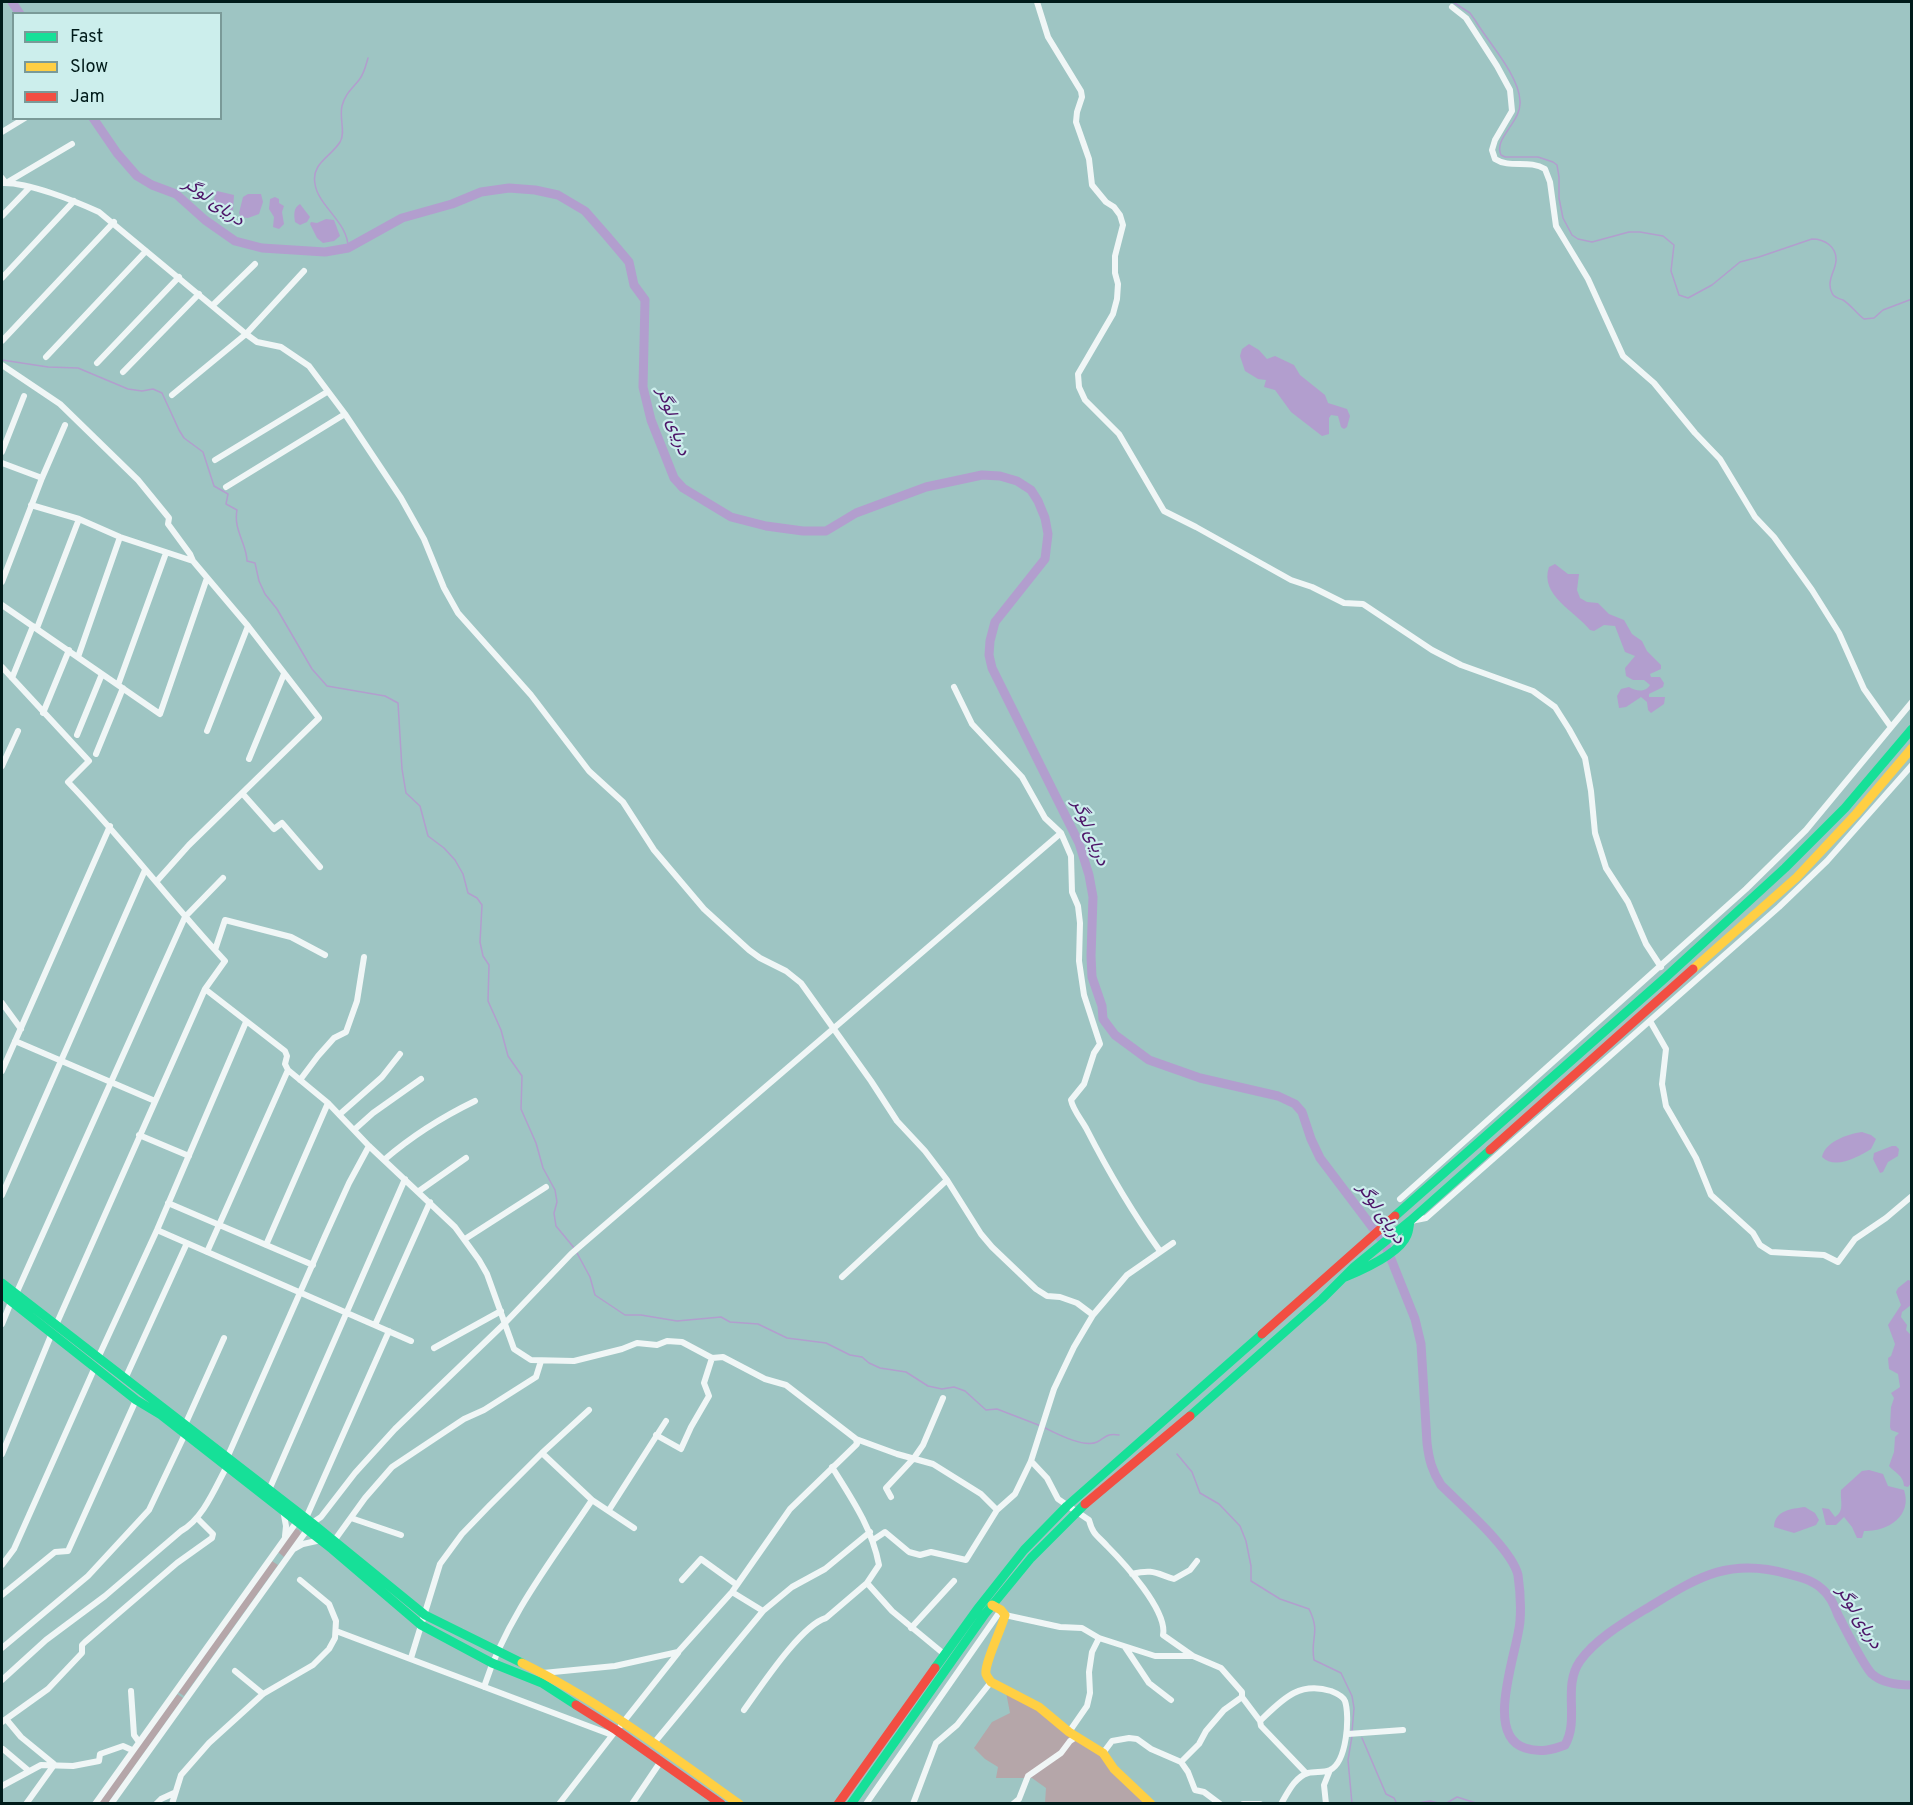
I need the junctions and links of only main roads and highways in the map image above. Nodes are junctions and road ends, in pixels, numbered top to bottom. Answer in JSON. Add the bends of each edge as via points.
{"nodes":[{"id":1,"x":1911,"y":729,"type":"edge"},
{"id":2,"x":1911,"y":748,"type":"edge"},
{"id":3,"x":1665,"y":978,"type":"junction"},
{"id":4,"x":1673,"y":985,"type":"junction"},
{"id":5,"x":1410,"y":1221,"type":"junction"},
{"id":6,"x":1341,"y":1278,"type":"junction"},
{"id":7,"x":2,"y":1283,"type":"edge"},
{"id":8,"x":2,"y":1294,"type":"edge"},
{"id":9,"x":13,"y":1298,"type":"junction"},
{"id":10,"x":96,"y":1362,"type":"junction"},
{"id":11,"x":185,"y":1429,"type":"junction"},
{"id":12,"x":227,"y":1462,"type":"junction"},
{"id":13,"x":305,"y":1521,"type":"junction"},
{"id":14,"x":999,"y":1610,"type":"junction"},
{"id":15,"x":617,"y":1729,"type":"junction"},
{"id":16,"x":709,"y":1800,"type":"edge"},
{"id":17,"x":720,"y":1803,"type":"edge"},
{"id":18,"x":739,"y":1803,"type":"edge"},
{"id":19,"x":838,"y":1803,"type":"edge"},
{"id":20,"x":851,"y":1803,"type":"edge"},
{"id":21,"x":1151,"y":1803,"type":"edge"}],
"edges":[{"from":1,"to":3,"type":"main road","via":[[1845,808]]},
{"from":2,"to":4,"type":"main road","via":[[1797,877]]},
{"from":3,"to":4,"type":"main road"},
{"from":3,"to":19,"type":"main road","via":[[1067,1506],[1024,1550]]},
{"from":4,"to":5,"type":"main road"},
{"from":5,"to":6,"type":"main road"},
{"from":5,"to":6,"type":"main road","via":[[1407,1237],[1399,1245],[1362,1272]]},
{"from":6,"to":14,"type":"main road","via":[[1152,1450],[1076,1512],[1030,1558]]},
{"from":7,"to":9,"type":"main road"},
{"from":8,"to":9,"type":"main road"},
{"from":9,"to":10,"type":"main road"},
{"from":10,"to":11,"type":"main road","via":[[125,1379]]},
{"from":10,"to":11,"type":"main road","via":[[136,1400]]},
{"from":11,"to":12,"type":"main road"},
{"from":12,"to":13,"type":"main road","via":[[269,1490]]},
{"from":12,"to":13,"type":"main road","via":[[283,1510]]},
{"from":13,"to":15,"type":"main road","via":[[425,1615],[543,1673]]},
{"from":13,"to":15,"type":"main road","via":[[321,1540],[421,1625],[492,1663],[542,1683]]},
{"from":14,"to":20,"type":"main road"},
{"from":14,"to":21,"type":"main road","via":[[1002,1628],[986,1666],[986,1676],[1039,1707],[1072,1735],[1103,1753],[1114,1769]]},
{"from":15,"to":16,"type":"main road"},
{"from":15,"to":18,"type":"main road","via":[[654,1743]]},
{"from":16,"to":17,"type":"main road"}]}
